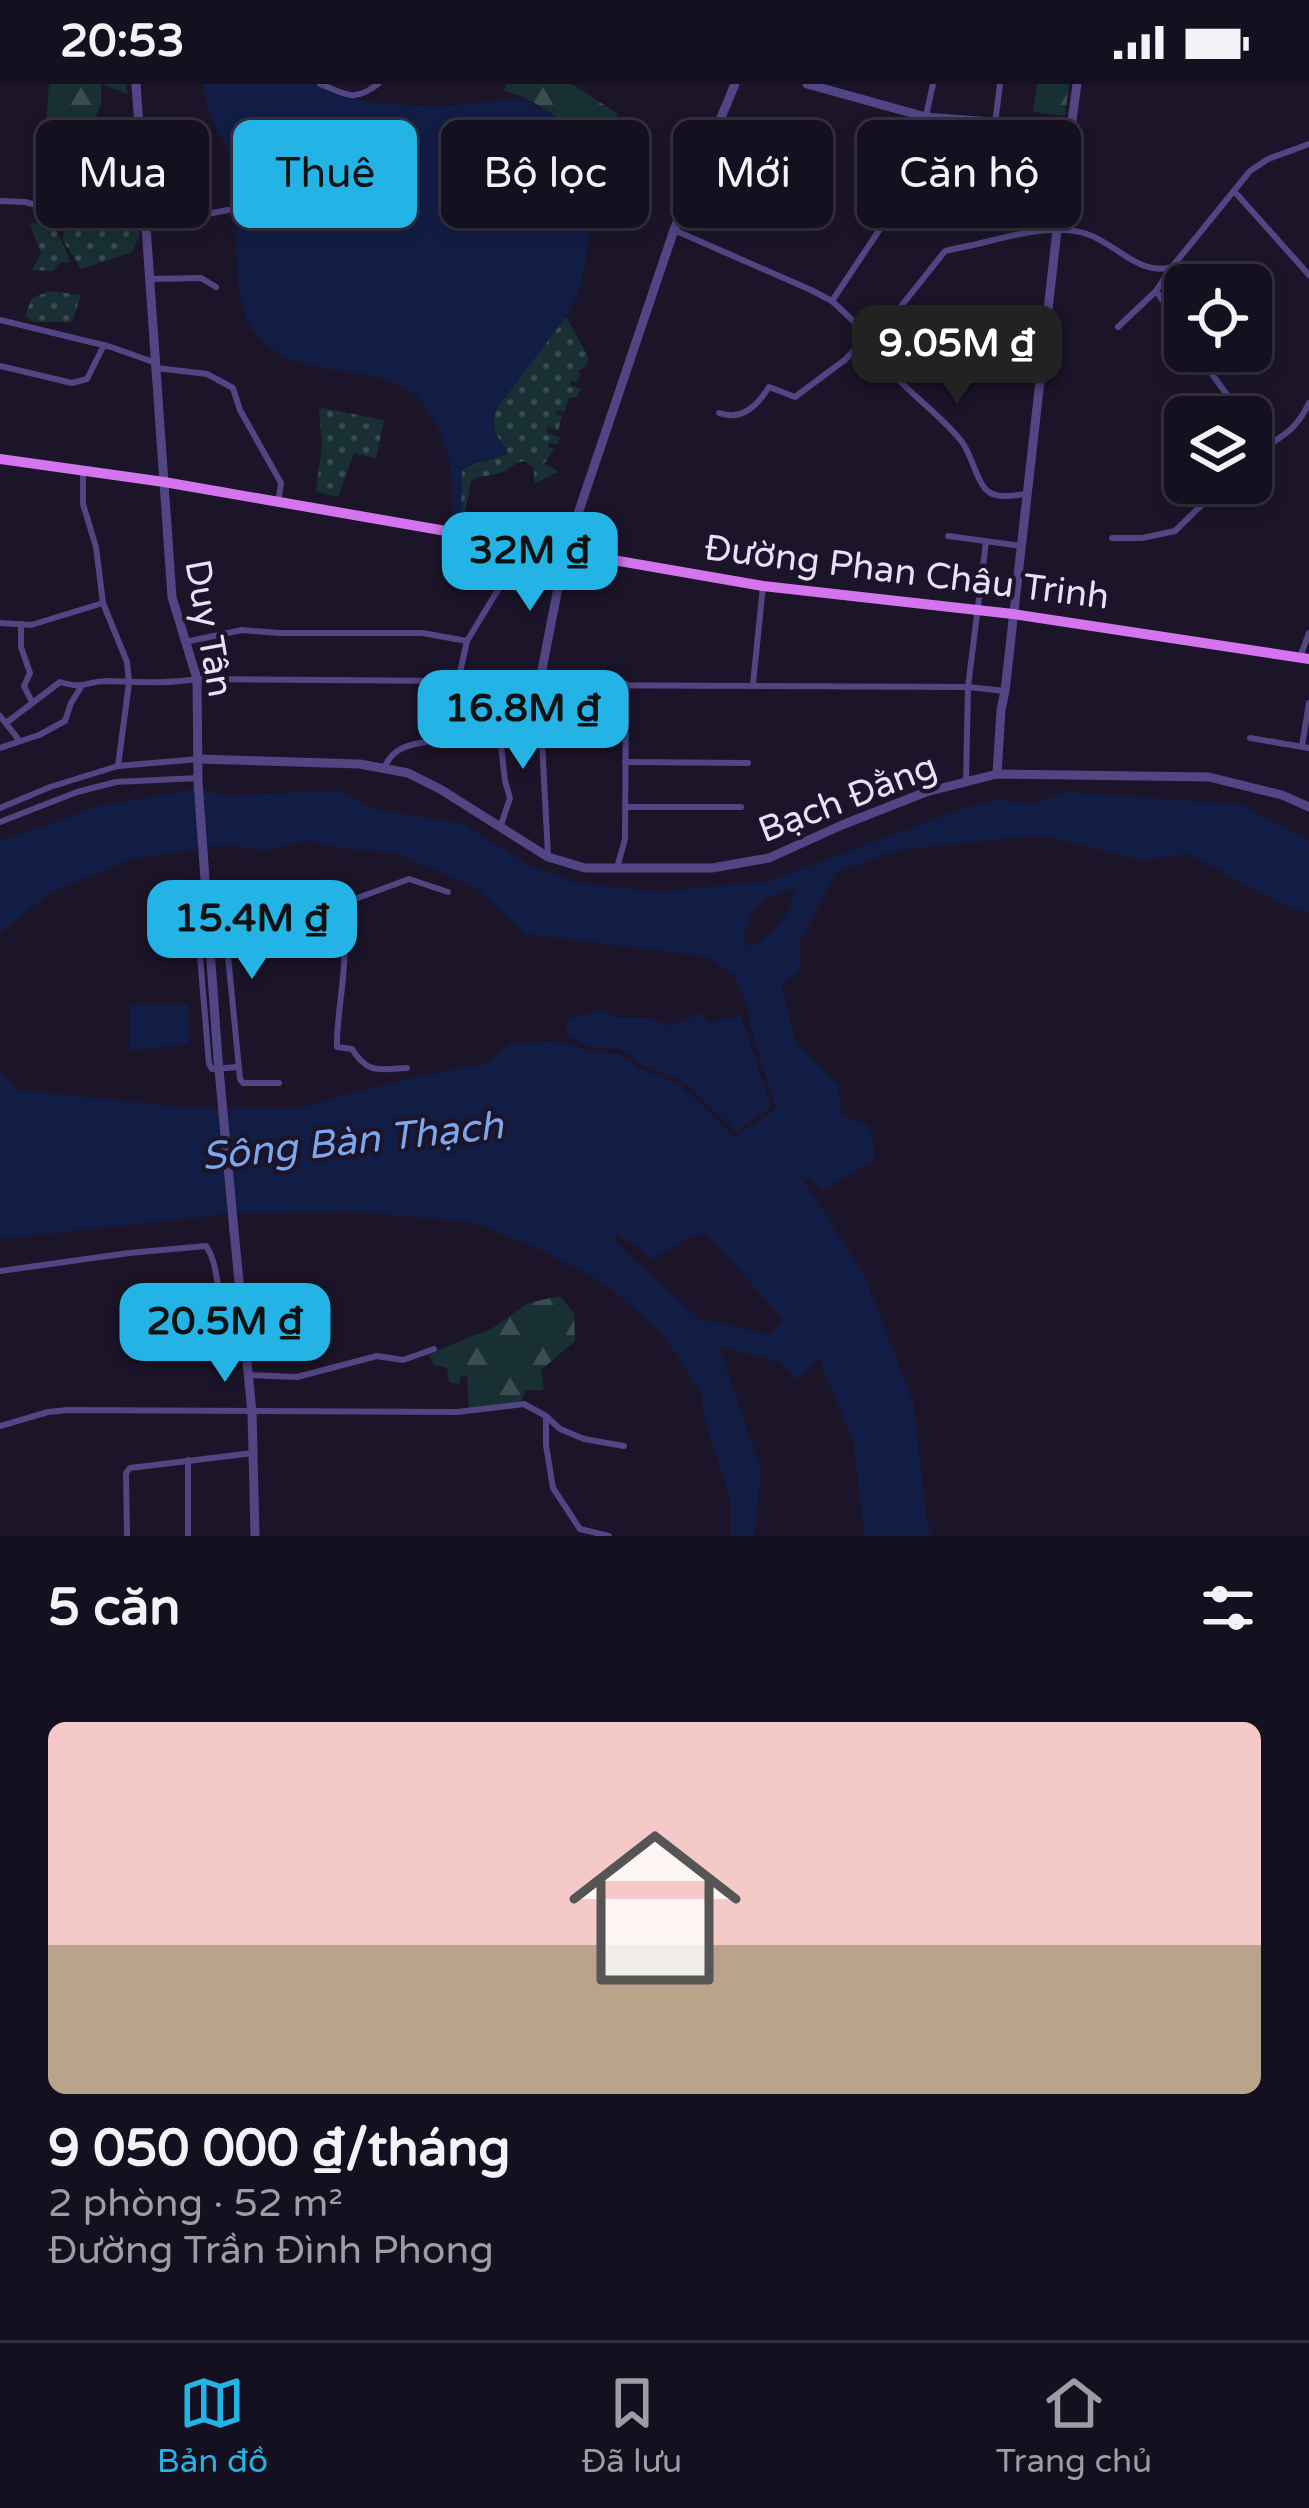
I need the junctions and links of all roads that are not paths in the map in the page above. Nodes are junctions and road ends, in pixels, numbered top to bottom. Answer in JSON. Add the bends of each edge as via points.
{"nodes":[{"id":1,"x":136,"y":84,"type":"edge"},
{"id":2,"x":320,"y":84,"type":"edge"},
{"id":3,"x":378,"y":84,"type":"edge"},
{"id":4,"x":735,"y":84,"type":"edge"},
{"id":5,"x":933,"y":84,"type":"edge"},
{"id":6,"x":1000,"y":84,"type":"edge"},
{"id":7,"x":1078,"y":84,"type":"edge"},
{"id":8,"x":812,"y":85,"type":"edge"},
{"id":9,"x":926,"y":117,"type":"junction"},
{"id":10,"x":139,"y":120,"type":"edge"},
{"id":11,"x":956,"y":120,"type":"edge"},
{"id":12,"x":996,"y":120,"type":"edge"},
{"id":13,"x":1072,"y":120,"type":"edge"},
{"id":14,"x":1309,"y":144,"type":"edge"},
{"id":15,"x":1234,"y":191,"type":"junction"},
{"id":16,"x":0,"y":201,"type":"edge"},
{"id":17,"x":36,"y":205,"type":"edge"},
{"id":18,"x":228,"y":210,"type":"dead end"},
{"id":19,"x":209,"y":214,"type":"edge"},
{"id":20,"x":147,"y":228,"type":"edge"},
{"id":21,"x":881,"y":228,"type":"edge"},
{"id":22,"x":674,"y":230,"type":"junction"},
{"id":23,"x":1057,"y":230,"type":"junction"},
{"id":24,"x":1174,"y":264,"type":"edge"},
{"id":25,"x":1164,"y":268,"type":"edge"},
{"id":26,"x":1309,"y":275,"type":"edge"},
{"id":27,"x":150,"y":279,"type":"junction"},
{"id":28,"x":1164,"y":279,"type":"edge"},
{"id":29,"x":217,"y":287,"type":"dead end"},
{"id":30,"x":1156,"y":291,"type":"junction"},
{"id":31,"x":832,"y":302,"type":"junction"},
{"id":32,"x":1164,"y":302,"type":"edge"},
{"id":33,"x":0,"y":320,"type":"edge"},
{"id":34,"x":1118,"y":327,"type":"dead end"},
{"id":35,"x":869,"y":333,"type":"junction"},
{"id":36,"x":107,"y":346,"type":"junction"},
{"id":37,"x":0,"y":366,"type":"edge"},
{"id":38,"x":156,"y":366,"type":"junction"},
{"id":39,"x":1209,"y":372,"type":"edge"},
{"id":40,"x":1229,"y":396,"type":"edge"},
{"id":41,"x":1309,"y":403,"type":"edge"},
{"id":42,"x":719,"y":412,"type":"dead end"},
{"id":43,"x":1272,"y":444,"type":"edge"},
{"id":44,"x":0,"y":459,"type":"edge"},
{"id":45,"x":83,"y":471,"type":"junction"},
{"id":46,"x":164,"y":482,"type":"junction"},
{"id":47,"x":1027,"y":494,"type":"junction"},
{"id":48,"x":278,"y":502,"type":"junction"},
{"id":49,"x":1203,"y":504,"type":"edge"},
{"id":50,"x":948,"y":536,"type":"dead end"},
{"id":51,"x":1112,"y":538,"type":"dead end"},
{"id":52,"x":986,"y":542,"type":"junction"},
{"id":53,"x":1021,"y":546,"type":"junction"},
{"id":54,"x":524,"y":547,"type":"junction"},
{"id":55,"x":565,"y":552,"type":"junction"},
{"id":56,"x":763,"y":586,"type":"junction"},
{"id":57,"x":103,"y":603,"type":"junction"},
{"id":58,"x":977,"y":610,"type":"junction"},
{"id":59,"x":1013,"y":614,"type":"junction"},
{"id":60,"x":0,"y":623,"type":"edge"},
{"id":61,"x":21,"y":624,"type":"junction"},
{"id":62,"x":1309,"y":634,"type":"edge"},
{"id":63,"x":467,"y":641,"type":"junction"},
{"id":64,"x":185,"y":642,"type":"junction"},
{"id":65,"x":1305,"y":658,"type":"edge"},
{"id":66,"x":197,"y":679,"type":"junction"},
{"id":67,"x":457,"y":681,"type":"junction"},
{"id":68,"x":506,"y":682,"type":"junction"},
{"id":69,"x":129,"y":683,"type":"junction"},
{"id":70,"x":626,"y":684,"type":"junction"},
{"id":71,"x":539,"y":685,"type":"junction"},
{"id":72,"x":753,"y":685,"type":"junction"},
{"id":73,"x":81,"y":687,"type":"junction"},
{"id":74,"x":968,"y":687,"type":"junction"},
{"id":75,"x":1005,"y":691,"type":"junction"},
{"id":76,"x":32,"y":702,"type":"junction"},
{"id":77,"x":1309,"y":703,"type":"edge"},
{"id":78,"x":3,"y":720,"type":"edge"},
{"id":79,"x":1250,"y":738,"type":"dead end"},
{"id":80,"x":19,"y":740,"type":"junction"},
{"id":81,"x":1305,"y":747,"type":"edge"},
{"id":82,"x":0,"y":748,"type":"edge"},
{"id":83,"x":199,"y":759,"type":"junction"},
{"id":84,"x":625,"y":762,"type":"junction"},
{"id":85,"x":748,"y":763,"type":"dead end"},
{"id":86,"x":118,"y":766,"type":"junction"},
{"id":87,"x":383,"y":769,"type":"junction"},
{"id":88,"x":997,"y":774,"type":"junction"},
{"id":89,"x":198,"y":780,"type":"junction"},
{"id":90,"x":967,"y":781,"type":"junction"},
{"id":91,"x":625,"y":807,"type":"junction"},
{"id":92,"x":1309,"y":807,"type":"edge"},
{"id":93,"x":0,"y":808,"type":"edge"},
{"id":94,"x":741,"y":808,"type":"dead end"},
{"id":95,"x":0,"y":822,"type":"edge"},
{"id":96,"x":500,"y":827,"type":"junction"},
{"id":97,"x":548,"y":857,"type":"junction"},
{"id":98,"x":617,"y":868,"type":"junction"},
{"id":99,"x":221,"y":884,"type":"dead end"},
{"id":100,"x":205,"y":888,"type":"junction"},
{"id":101,"x":448,"y":892,"type":"dead end"},
{"id":102,"x":336,"y":906,"type":"junction"},
{"id":103,"x":224,"y":914,"type":"junction"},
{"id":104,"x":229,"y":966,"type":"junction"},
{"id":105,"x":212,"y":968,"type":"junction"},
{"id":106,"x":238,"y":1066,"type":"junction"},
{"id":107,"x":407,"y":1067,"type":"dead end"},
{"id":108,"x":279,"y":1083,"type":"dead end"},
{"id":109,"x":0,"y":1271,"type":"edge"},
{"id":110,"x":241,"y":1314,"type":"junction"},
{"id":111,"x":434,"y":1348,"type":"dead end"},
{"id":112,"x":246,"y":1375,"type":"junction"},
{"id":113,"x":251,"y":1412,"type":"junction"},
{"id":114,"x":546,"y":1416,"type":"junction"},
{"id":115,"x":0,"y":1426,"type":"edge"},
{"id":116,"x":624,"y":1446,"type":"dead end"},
{"id":117,"x":253,"y":1453,"type":"junction"},
{"id":118,"x":188,"y":1460,"type":"junction"},
{"id":119,"x":127,"y":1536,"type":"edge"},
{"id":120,"x":188,"y":1536,"type":"edge"},
{"id":121,"x":255,"y":1536,"type":"edge"},
{"id":122,"x":609,"y":1536,"type":"edge"}],
"edges":[{"from":1,"to":10,"type":"street","name":"Duy Tân"},
{"from":2,"to":3,"type":"street","via":[[355,97]]},
{"from":4,"to":22,"type":"street"},
{"from":5,"to":9,"type":"street"},
{"from":6,"to":12,"type":"street"},
{"from":7,"to":13,"type":"street"},
{"from":8,"to":9,"type":"street"},
{"from":9,"to":11,"type":"street"},
{"from":14,"to":15,"type":"street","via":[[1268,159]]},
{"from":15,"to":24,"type":"street"},
{"from":15,"to":26,"type":"street"},
{"from":16,"to":17,"type":"street"},
{"from":18,"to":19,"type":"street"},
{"from":20,"to":27,"type":"street","name":"Duy Tân"},
{"from":21,"to":31,"type":"street"},
{"from":22,"to":31,"type":"street"},
{"from":22,"to":55,"type":"street"},
{"from":23,"to":25,"type":"street"},
{"from":23,"to":35,"type":"street","via":[[945,251],[883,329]]},
{"from":23,"to":47,"type":"street"},
{"from":27,"to":29,"type":"street","via":[[201,278]]},
{"from":27,"to":38,"type":"street","name":"Duy Tân"},
{"from":28,"to":30,"type":"street"},
{"from":30,"to":32,"type":"street"},
{"from":30,"to":34,"type":"street"},
{"from":31,"to":35,"type":"street"},
{"from":33,"to":36,"type":"street"},
{"from":35,"to":42,"type":"street","via":[[795,398],[769,387],[740,414]]},
{"from":35,"to":47,"type":"street","via":[[884,363],[961,440],[990,493]]},
{"from":36,"to":37,"type":"street","via":[[88,379],[72,383]]},
{"from":36,"to":38,"type":"street"},
{"from":38,"to":46,"type":"street","name":"Duy Tân"},
{"from":38,"to":48,"type":"street","via":[[207,374],[233,388],[281,484]]},
{"from":39,"to":40,"type":"street"},
{"from":41,"to":43,"type":"street","via":[[1301,421]]},
{"from":44,"to":45,"type":"main road","name":"Đường Phan Châu Trinh"},
{"from":45,"to":46,"type":"main road","name":"Đường Phan Châu Trinh"},
{"from":45,"to":57,"type":"street"},
{"from":46,"to":48,"type":"main road","name":"Đường Phan Châu Trinh"},
{"from":46,"to":64,"type":"street","name":"Duy Tân","via":[[172,597]]},
{"from":47,"to":53,"type":"street"},
{"from":48,"to":54,"type":"main road","name":"Đường Phan Châu Trinh"},
{"from":49,"to":51,"type":"street","via":[[1175,531]]},
{"from":50,"to":52,"type":"street"},
{"from":52,"to":53,"type":"street"},
{"from":52,"to":58,"type":"street"},
{"from":53,"to":59,"type":"street"},
{"from":54,"to":55,"type":"main road","name":"Đường Phan Châu Trinh"},
{"from":54,"to":63,"type":"street"},
{"from":55,"to":56,"type":"main road","name":"Đường Phan Châu Trinh"},
{"from":55,"to":71,"type":"street"},
{"from":56,"to":58,"type":"main road","name":"Đường Phan Châu Trinh"},
{"from":56,"to":72,"type":"street"},
{"from":57,"to":61,"type":"street"},
{"from":57,"to":69,"type":"street"},
{"from":58,"to":59,"type":"main road","name":"Đường Phan Châu Trinh"},
{"from":58,"to":74,"type":"street"},
{"from":59,"to":65,"type":"main road","name":"Đường Phan Châu Trinh"},
{"from":59,"to":75,"type":"street"},
{"from":60,"to":61,"type":"street"},
{"from":61,"to":76,"type":"street"},
{"from":62,"to":65,"type":"street"},
{"from":63,"to":64,"type":"street","via":[[242,630]]},
{"from":63,"to":67,"type":"street"},
{"from":64,"to":66,"type":"street","name":"Duy Tân"},
{"from":66,"to":67,"type":"street"},
{"from":66,"to":69,"type":"street"},
{"from":66,"to":83,"type":"street","name":"Duy Tân"},
{"from":67,"to":68,"type":"street"},
{"from":67,"to":87,"type":"street","via":[[436,740],[390,753]]},
{"from":68,"to":71,"type":"street"},
{"from":68,"to":96,"type":"street","via":[[498,718],[510,798]]},
{"from":69,"to":73,"type":"street"},
{"from":69,"to":86,"type":"street"},
{"from":70,"to":71,"type":"street"},
{"from":70,"to":72,"type":"street"},
{"from":70,"to":84,"type":"street"},
{"from":71,"to":97,"type":"street"},
{"from":72,"to":74,"type":"street"},
{"from":73,"to":76,"type":"street","via":[[57,683]]},
{"from":73,"to":80,"type":"street","via":[[65,721]]},
{"from":74,"to":75,"type":"street"},
{"from":74,"to":90,"type":"street"},
{"from":75,"to":88,"type":"street"},
{"from":76,"to":78,"type":"street"},
{"from":77,"to":81,"type":"street"},
{"from":78,"to":80,"type":"street"},
{"from":79,"to":81,"type":"street"},
{"from":80,"to":82,"type":"street"},
{"from":83,"to":86,"type":"street","name":"Bạch Đằng"},
{"from":83,"to":87,"type":"street","name":"Bạch Đằng"},
{"from":83,"to":89,"type":"street","name":"Duy Tân"},
{"from":84,"to":85,"type":"street"},
{"from":84,"to":91,"type":"street"},
{"from":86,"to":93,"type":"street","name":"Bạch Đằng"},
{"from":87,"to":96,"type":"street","name":"Bạch Đằng","via":[[408,773]]},
{"from":88,"to":90,"type":"street","name":"Bạch Đằng"},
{"from":88,"to":92,"type":"street","name":"Bạch Đằng","via":[[1209,777]]},
{"from":89,"to":95,"type":"street","via":[[116,782]]},
{"from":89,"to":100,"type":"street","name":"Duy Tân"},
{"from":90,"to":98,"type":"street","name":"Bạch Đằng","via":[[769,858],[712,868]]},
{"from":91,"to":94,"type":"street"},
{"from":91,"to":98,"type":"street"},
{"from":96,"to":97,"type":"street","name":"Bạch Đằng"},
{"from":97,"to":98,"type":"street","name":"Bạch Đằng"},
{"from":99,"to":103,"type":"street"},
{"from":100,"to":105,"type":"street","name":"Duy Tân"},
{"from":100,"to":106,"type":"street","via":[[196,908],[209,1064]]},
{"from":101,"to":102,"type":"street","via":[[409,879]]},
{"from":102,"to":103,"type":"street"},
{"from":102,"to":107,"type":"street","via":[[344,958],[337,1047],[352,1048],[369,1067]]},
{"from":103,"to":104,"type":"street"},
{"from":104,"to":105,"type":"street"},
{"from":104,"to":106,"type":"street"},
{"from":105,"to":110,"type":"street","name":"Duy Tân","bridge":true},
{"from":106,"to":108,"type":"street","via":[[243,1082]]},
{"from":109,"to":110,"type":"street","via":[[206,1246],[220,1297]]},
{"from":110,"to":112,"type":"street"},
{"from":111,"to":112,"type":"street","via":[[298,1377]]},
{"from":112,"to":113,"type":"street"},
{"from":113,"to":114,"type":"street","via":[[457,1412],[524,1404]]},
{"from":113,"to":115,"type":"street","via":[[68,1410]]},
{"from":113,"to":117,"type":"street"},
{"from":114,"to":116,"type":"street","via":[[584,1439]]},
{"from":114,"to":122,"type":"street","via":[[555,1492],[580,1529]]},
{"from":117,"to":118,"type":"street"},
{"from":117,"to":121,"type":"street"},
{"from":118,"to":119,"type":"street","via":[[125,1474]]},
{"from":118,"to":120,"type":"street"}]}
